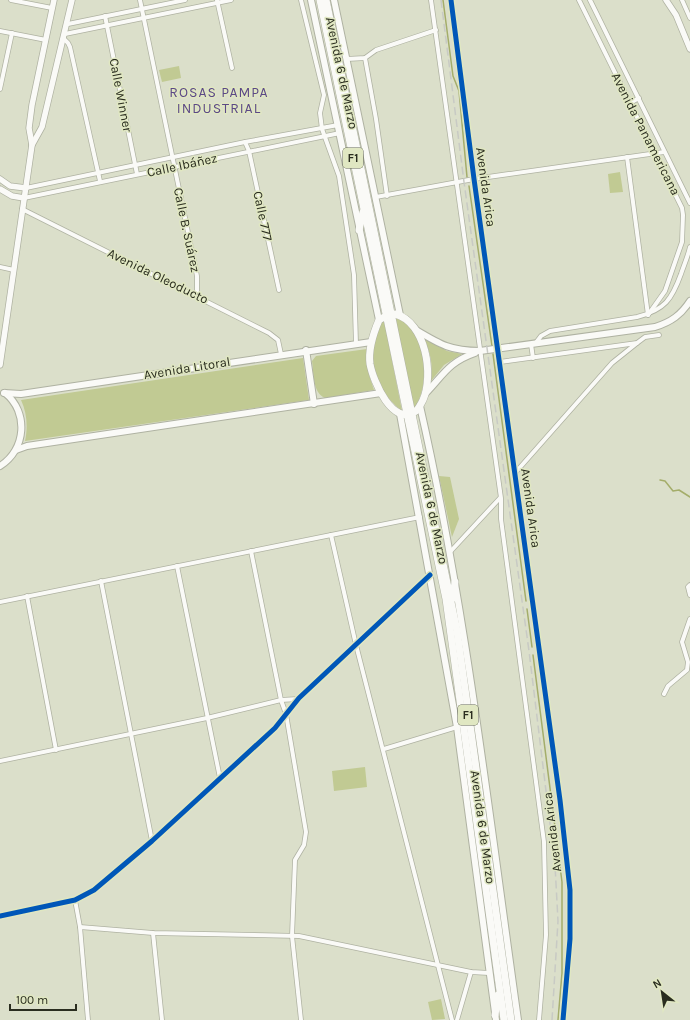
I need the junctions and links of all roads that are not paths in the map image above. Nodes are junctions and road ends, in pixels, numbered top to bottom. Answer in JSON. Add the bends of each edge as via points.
{"nodes":[{"id":1,"x":11,"y":0,"type":"edge"},
{"id":2,"x":54,"y":0,"type":"edge"},
{"id":3,"x":72,"y":0,"type":"edge"},
{"id":4,"x":140,"y":0,"type":"edge"},
{"id":5,"x":185,"y":0,"type":"edge"},
{"id":6,"x":231,"y":0,"type":"edge"},
{"id":7,"x":302,"y":0,"type":"edge"},
{"id":8,"x":311,"y":0,"type":"edge"},
{"id":9,"x":320,"y":0,"type":"edge"},
{"id":10,"x":326,"y":0,"type":"edge"},
{"id":11,"x":334,"y":0,"type":"edge"},
{"id":12,"x":431,"y":0,"type":"edge"},
{"id":13,"x":451,"y":0,"type":"edge"},
{"id":14,"x":585,"y":0,"type":"edge"},
{"id":15,"x":590,"y":0,"type":"edge"},
{"id":16,"x":666,"y":0,"type":"edge"},
{"id":17,"x":682,"y":0,"type":"edge"},
{"id":18,"x":218,"y":1,"type":"edge"},
{"id":19,"x":580,"y":1,"type":"edge"},
{"id":20,"x":52,"y":8,"type":"junction"},
{"id":21,"x":142,"y":9,"type":"junction"},
{"id":22,"x":105,"y":16,"type":"junction"},
{"id":23,"x":144,"y":18,"type":"junction"},
{"id":24,"x":690,"y":18,"type":"edge"},
{"id":25,"x":68,"y":24,"type":"junction"},
{"id":26,"x":106,"y":25,"type":"junction"},
{"id":27,"x":603,"y":28,"type":"junction"},
{"id":28,"x":436,"y":30,"type":"junction"},
{"id":29,"x":0,"y":31,"type":"edge"},
{"id":30,"x":594,"y":32,"type":"junction"},
{"id":31,"x":12,"y":33,"type":"junction"},
{"id":32,"x":65,"y":36,"type":"junction"},
{"id":33,"x":46,"y":40,"type":"junction"},
{"id":34,"x":690,"y":49,"type":"edge"},
{"id":35,"x":618,"y":56,"type":"junction"},
{"id":36,"x":365,"y":58,"type":"junction"},
{"id":37,"x":347,"y":59,"type":"junction"},
{"id":38,"x":608,"y":60,"type":"junction"},
{"id":39,"x":0,"y":61,"type":"edge"},
{"id":40,"x":6,"y":62,"type":"junction"},
{"id":41,"x":232,"y":68,"type":"dead end"},
{"id":42,"x":0,"y":89,"type":"edge"},
{"id":43,"x":639,"y":98,"type":"junction"},
{"id":44,"x":630,"y":103,"type":"junction"},
{"id":45,"x":338,"y":125,"type":"junction"},
{"id":46,"x":322,"y":129,"type":"junction"},
{"id":47,"x":340,"y":133,"type":"junction"},
{"id":48,"x":324,"y":137,"type":"junction"},
{"id":49,"x":245,"y":142,"type":"junction"},
{"id":50,"x":32,"y":145,"type":"junction"},
{"id":51,"x":249,"y":151,"type":"junction"},
{"id":52,"x":664,"y":152,"type":"junction"},
{"id":53,"x":654,"y":153,"type":"junction"},
{"id":54,"x":627,"y":157,"type":"junction"},
{"id":55,"x":172,"y":158,"type":"junction"},
{"id":56,"x":135,"y":165,"type":"junction"},
{"id":57,"x":174,"y":166,"type":"junction"},
{"id":58,"x":98,"y":173,"type":"junction"},
{"id":59,"x":137,"y":174,"type":"junction"},
{"id":60,"x":0,"y":179,"type":"edge"},
{"id":61,"x":474,"y":180,"type":"junction"},
{"id":62,"x":100,"y":181,"type":"junction"},
{"id":63,"x":458,"y":184,"type":"junction"},
{"id":64,"x":26,"y":188,"type":"junction"},
{"id":65,"x":0,"y":189,"type":"edge"},
{"id":66,"x":387,"y":196,"type":"junction"},
{"id":67,"x":376,"y":197,"type":"junction"},
{"id":68,"x":24,"y":198,"type":"junction"},
{"id":69,"x":690,"y":203,"type":"edge"},
{"id":70,"x":364,"y":208,"type":"junction"},
{"id":71,"x":22,"y":209,"type":"junction"},
{"id":72,"x":359,"y":230,"type":"junction"},
{"id":73,"x":690,"y":247,"type":"edge"},
{"id":74,"x":0,"y":267,"type":"edge"},
{"id":75,"x":14,"y":270,"type":"junction"},
{"id":76,"x":279,"y":290,"type":"dead end"},
{"id":77,"x":197,"y":296,"type":"junction"},
{"id":78,"x":690,"y":301,"type":"edge"},
{"id":79,"x":648,"y":314,"type":"junction"},
{"id":80,"x":388,"y":315,"type":"junction"},
{"id":81,"x":400,"y":315,"type":"junction"},
{"id":82,"x":378,"y":320,"type":"junction"},
{"id":83,"x":414,"y":330,"type":"junction"},
{"id":84,"x":659,"y":335,"type":"dead end"},
{"id":85,"x":371,"y":342,"type":"junction"},
{"id":86,"x":637,"y":343,"type":"junction"},
{"id":87,"x":356,"y":344,"type":"junction"},
{"id":88,"x":533,"y":344,"type":"junction"},
{"id":89,"x":1,"y":347,"type":"edge"},
{"id":90,"x":498,"y":348,"type":"junction"},
{"id":91,"x":306,"y":350,"type":"junction"},
{"id":92,"x":480,"y":351,"type":"junction"},
{"id":93,"x":281,"y":354,"type":"junction"},
{"id":94,"x":533,"y":358,"type":"junction"},
{"id":95,"x":500,"y":362,"type":"junction"},
{"id":96,"x":0,"y":365,"type":"edge"},
{"id":97,"x":2,"y":392,"type":"edge"},
{"id":98,"x":381,"y":393,"type":"junction"},
{"id":99,"x":426,"y":393,"type":"junction"},
{"id":100,"x":314,"y":404,"type":"junction"},
{"id":101,"x":420,"y":406,"type":"junction"},
{"id":102,"x":406,"y":413,"type":"junction"},
{"id":103,"x":16,"y":450,"type":"junction"},
{"id":104,"x":0,"y":466,"type":"edge"},
{"id":105,"x":515,"y":473,"type":"junction"},
{"id":106,"x":501,"y":498,"type":"junction"},
{"id":107,"x":420,"y":517,"type":"junction"},
{"id":108,"x":332,"y":535,"type":"junction"},
{"id":109,"x":251,"y":551,"type":"junction"},
{"id":110,"x":450,"y":552,"type":"junction"},
{"id":111,"x":177,"y":566,"type":"junction"},
{"id":112,"x":430,"y":575,"type":"junction"},
{"id":113,"x":102,"y":581,"type":"junction"},
{"id":114,"x":456,"y":582,"type":"junction"},
{"id":115,"x":690,"y":585,"type":"edge"},
{"id":116,"x":690,"y":595,"type":"edge"},
{"id":117,"x":27,"y":596,"type":"junction"},
{"id":118,"x":0,"y":602,"type":"edge"},
{"id":119,"x":452,"y":602,"type":"junction"},
{"id":120,"x":690,"y":619,"type":"edge"},
{"id":121,"x":356,"y":645,"type":"junction"},
{"id":122,"x":664,"y":694,"type":"dead end"},
{"id":123,"x":298,"y":699,"type":"junction"},
{"id":124,"x":282,"y":700,"type":"junction"},
{"id":125,"x":286,"y":714,"type":"junction"},
{"id":126,"x":207,"y":718,"type":"junction"},
{"id":127,"x":457,"y":727,"type":"junction"},
{"id":128,"x":132,"y":734,"type":"junction"},
{"id":129,"x":384,"y":749,"type":"junction"},
{"id":130,"x":56,"y":750,"type":"junction"},
{"id":131,"x":0,"y":761,"type":"edge"},
{"id":132,"x":220,"y":778,"type":"junction"},
{"id":133,"x":152,"y":841,"type":"junction"},
{"id":134,"x":76,"y":900,"type":"junction"},
{"id":135,"x":0,"y":916,"type":"edge"},
{"id":136,"x":80,"y":927,"type":"junction"},
{"id":137,"x":153,"y":933,"type":"junction"},
{"id":138,"x":292,"y":936,"type":"junction"},
{"id":139,"x":438,"y":965,"type":"junction"},
{"id":140,"x":470,"y":972,"type":"junction"},
{"id":141,"x":489,"y":973,"type":"junction"},
{"id":142,"x":499,"y":987,"type":"junction"},
{"id":143,"x":496,"y":1018,"type":"edge"},
{"id":144,"x":88,"y":1020,"type":"edge"},
{"id":145,"x":162,"y":1020,"type":"edge"},
{"id":146,"x":301,"y":1020,"type":"edge"},
{"id":147,"x":452,"y":1020,"type":"edge"},
{"id":148,"x":457,"y":1020,"type":"edge"},
{"id":149,"x":504,"y":1020,"type":"edge"},
{"id":150,"x":510,"y":1020,"type":"edge"},
{"id":151,"x":518,"y":1020,"type":"edge"},
{"id":152,"x":539,"y":1020,"type":"edge"},
{"id":153,"x":563,"y":1020,"type":"edge"}],
"edges":[{"from":1,"to":20,"type":"street"},
{"from":2,"to":20,"type":"street"},
{"from":3,"to":25,"type":"street"},
{"from":4,"to":21,"type":"street","name":"Calle B. Suárez"},
{"from":5,"to":21,"type":"street"},
{"from":6,"to":18,"type":"street"},
{"from":7,"to":46,"type":"street","via":[[324,95],[320,113]]},
{"from":8,"to":45,"type":"main road","name":"Avenida 6 de Marzo"},
{"from":9,"to":70,"type":"highway","name":"Avenida 6 de Marzo","number":"F1"},
{"from":10,"to":80,"type":"highway","name":"Avenida 6 de Marzo","number":"F1"},
{"from":11,"to":37,"type":"main road","name":"Avenida 6 de Marzo"},
{"from":12,"to":28,"type":"street","name":"Avenida Arica"},
{"from":13,"to":61,"type":"street","name":"Avenida Arica"},
{"from":14,"to":19,"type":"street"},
{"from":15,"to":27,"type":"street","name":"Avenida Panamericana"},
{"from":16,"to":34,"type":"street"},
{"from":17,"to":24,"type":"street"},
{"from":18,"to":23,"type":"street"},
{"from":18,"to":41,"type":"street"},
{"from":19,"to":30,"type":"street","name":"Avenida Panamericana"},
{"from":20,"to":33,"type":"street"},
{"from":21,"to":22,"type":"street"},
{"from":21,"to":23,"type":"street","name":"Calle B. Suárez"},
{"from":22,"to":25,"type":"street"},
{"from":22,"to":26,"type":"street","name":"Calle Winner"},
{"from":23,"to":26,"type":"street"},
{"from":23,"to":55,"type":"street","name":"Calle B. Suárez"},
{"from":25,"to":32,"type":"street"},
{"from":26,"to":32,"type":"street"},
{"from":26,"to":56,"type":"street","name":"Calle Winner"},
{"from":27,"to":30,"type":"street"},
{"from":27,"to":35,"type":"street","name":"Avenida Panamericana"},
{"from":28,"to":36,"type":"street","via":[[376,50]]},
{"from":28,"to":63,"type":"street","name":"Avenida Arica"},
{"from":29,"to":31,"type":"street"},
{"from":30,"to":38,"type":"street","name":"Avenida Panamericana"},
{"from":31,"to":33,"type":"street"},
{"from":31,"to":40,"type":"street"},
{"from":32,"to":50,"type":"street","via":[[42,127]]},
{"from":32,"to":58,"type":"street","via":[[70,47]]},
{"from":33,"to":50,"type":"street","via":[[29,128]]},
{"from":35,"to":38,"type":"street"},
{"from":35,"to":43,"type":"street","name":"Avenida Panamericana"},
{"from":36,"to":37,"type":"street"},
{"from":36,"to":66,"type":"street"},
{"from":37,"to":67,"type":"main road","name":"Avenida 6 de Marzo"},
{"from":38,"to":44,"type":"street","name":"Avenida Panamericana"},
{"from":39,"to":40,"type":"street"},
{"from":40,"to":42,"type":"street"},
{"from":43,"to":44,"type":"street"},
{"from":43,"to":52,"type":"street","name":"Avenida Panamericana"},
{"from":44,"to":53,"type":"street","name":"Avenida Panamericana"},
{"from":45,"to":46,"type":"street","name":"Calle Ibáñez"},
{"from":45,"to":47,"type":"main road","name":"Avenida 6 de Marzo"},
{"from":46,"to":48,"type":"street"},
{"from":46,"to":49,"type":"street","name":"Calle Ibáñez"},
{"from":47,"to":48,"type":"street","name":"Calle Ibáñez"},
{"from":47,"to":72,"type":"main road","name":"Avenida 6 de Marzo"},
{"from":48,"to":51,"type":"street","name":"Calle Ibáñez"},
{"from":48,"to":87,"type":"street","via":[[339,176],[354,275]]},
{"from":49,"to":51,"type":"street","name":"Calle 777"},
{"from":49,"to":55,"type":"street","name":"Calle Ibáñez"},
{"from":50,"to":64,"type":"street"},
{"from":51,"to":57,"type":"street","name":"Calle Ibáñez"},
{"from":51,"to":76,"type":"street","name":"Calle 777"},
{"from":52,"to":53,"type":"street"},
{"from":52,"to":69,"type":"street","name":"Avenida Panamericana"},
{"from":53,"to":54,"type":"street"},
{"from":53,"to":79,"type":"street","name":"Avenida Panamericana","via":[[682,208],[683,232],[665,291]]},
{"from":54,"to":61,"type":"street"},
{"from":54,"to":79,"type":"street"},
{"from":55,"to":56,"type":"street","name":"Calle Ibáñez"},
{"from":55,"to":57,"type":"street","name":"Calle B. Suárez"},
{"from":56,"to":58,"type":"street","name":"Calle Ibáñez"},
{"from":56,"to":59,"type":"street","name":"Calle Winner"},
{"from":57,"to":59,"type":"street","name":"Calle Ibáñez"},
{"from":57,"to":77,"type":"street","name":"Calle B. Suárez","via":[[197,276]]},
{"from":58,"to":62,"type":"street"},
{"from":58,"to":64,"type":"street","name":"Calle Ibáñez"},
{"from":59,"to":62,"type":"street","name":"Calle Ibáñez"},
{"from":60,"to":64,"type":"street","via":[[10,186]]},
{"from":61,"to":63,"type":"street"},
{"from":61,"to":90,"type":"street","name":"Avenida Arica"},
{"from":62,"to":68,"type":"street","name":"Calle Ibáñez"},
{"from":63,"to":66,"type":"street"},
{"from":63,"to":92,"type":"street","name":"Avenida Arica"},
{"from":64,"to":68,"type":"street"},
{"from":65,"to":68,"type":"street","via":[[12,196]]},
{"from":66,"to":67,"type":"street"},
{"from":67,"to":81,"type":"main road","name":"Avenida 6 de Marzo"},
{"from":68,"to":71,"type":"street"},
{"from":70,"to":72,"type":"highway"},
{"from":70,"to":80,"type":"highway","name":"Avenida 6 de Marzo","number":"F1"},
{"from":71,"to":75,"type":"street"},
{"from":71,"to":77,"type":"street","name":"Avenida Oleoducto"},
{"from":72,"to":82,"type":"main road","name":"Avenida 6 de Marzo"},
{"from":73,"to":79,"type":"street","via":[[670,300]]},
{"from":74,"to":75,"type":"street"},
{"from":75,"to":89,"type":"street"},
{"from":77,"to":93,"type":"street","name":"Avenida Oleoducto","via":[[269,332],[278,340]]},
{"from":78,"to":88,"type":"main road","via":[[680,314],[663,324],[646,329],[570,339],[546,345]]},
{"from":79,"to":88,"type":"street","via":[[550,331]]},
{"from":80,"to":81,"type":"highway"},
{"from":80,"to":82,"type":"highway"},
{"from":80,"to":102,"type":"highway","name":"Avenida 6 de Marzo","number":"F1"},
{"from":81,"to":83,"type":"highway"},
{"from":82,"to":85,"type":"highway"},
{"from":83,"to":92,"type":"main road","via":[[447,348]]},
{"from":83,"to":99,"type":"highway","via":[[427,359]]},
{"from":84,"to":86,"type":"street","via":[[645,337]]},
{"from":85,"to":87,"type":"main road","name":"Avenida Litoral"},
{"from":85,"to":98,"type":"highway","via":[[370,363],[374,381]]},
{"from":86,"to":94,"type":"street"},
{"from":86,"to":105,"type":"street","via":[[612,364]]},
{"from":87,"to":91,"type":"main road","name":"Avenida Litoral"},
{"from":88,"to":90,"type":"main road"},
{"from":88,"to":94,"type":"street"},
{"from":89,"to":96,"type":"street"},
{"from":90,"to":92,"type":"main road"},
{"from":90,"to":95,"type":"street","name":"Avenida Arica"},
{"from":91,"to":93,"type":"main road","name":"Avenida Litoral"},
{"from":91,"to":100,"type":"main road"},
{"from":92,"to":99,"type":"main road","via":[[453,364]]},
{"from":92,"to":106,"type":"street","name":"Avenida Arica"},
{"from":93,"to":97,"type":"main road","name":"Avenida Litoral","via":[[21,394]]},
{"from":94,"to":95,"type":"street"},
{"from":95,"to":105,"type":"street","name":"Avenida Arica"},
{"from":97,"to":103,"type":"main road","via":[[12,399],[21,423],[20,440]]},
{"from":98,"to":100,"type":"main road"},
{"from":98,"to":102,"type":"highway","via":[[388,403]]},
{"from":99,"to":101,"type":"highway"},
{"from":100,"to":103,"type":"main road","via":[[27,446]]},
{"from":101,"to":102,"type":"highway","via":[[416,411]]},
{"from":101,"to":110,"type":"main road","name":"Avenida 6 de Marzo"},
{"from":102,"to":107,"type":"main road","name":"Avenida 6 de Marzo"},
{"from":102,"to":119,"type":"highway","name":"Avenida 6 de Marzo","number":"F1"},
{"from":102,"to":142,"type":"highway","name":"Avenida 6 de Marzo","number":"F1","via":[[451,631]]},
{"from":103,"to":104,"type":"main road","via":[[6,463]]},
{"from":105,"to":153,"type":"street","name":"Avenida Arica","via":[[570,890],[569,955]]},
{"from":106,"to":110,"type":"street"},
{"from":106,"to":152,"type":"street","name":"Avenida Arica","via":[[501,519],[544,842],[546,935]]},
{"from":107,"to":108,"type":"street"},
{"from":107,"to":112,"type":"main road","name":"Avenida 6 de Marzo"},
{"from":108,"to":109,"type":"street"},
{"from":108,"to":121,"type":"street"},
{"from":109,"to":111,"type":"street"},
{"from":109,"to":124,"type":"street"},
{"from":110,"to":114,"type":"main road","name":"Avenida 6 de Marzo"},
{"from":111,"to":113,"type":"street"},
{"from":111,"to":126,"type":"street"},
{"from":112,"to":121,"type":"street"},
{"from":112,"to":127,"type":"main road","name":"Avenida 6 de Marzo"},
{"from":113,"to":117,"type":"street"},
{"from":113,"to":128,"type":"street"},
{"from":114,"to":119,"type":"highway"},
{"from":114,"to":151,"type":"main road","name":"Avenida 6 de Marzo"},
{"from":115,"to":116,"type":"street"},
{"from":117,"to":118,"type":"street"},
{"from":117,"to":130,"type":"street"},
{"from":119,"to":150,"type":"highway","name":"Avenida 6 de Marzo","number":"F1"},
{"from":120,"to":122,"type":"street","via":[[682,642],[688,662],[687,670],[668,686]]},
{"from":121,"to":123,"type":"street"},
{"from":121,"to":129,"type":"street"},
{"from":123,"to":124,"type":"street"},
{"from":123,"to":125,"type":"street"},
{"from":124,"to":125,"type":"street"},
{"from":124,"to":126,"type":"street"},
{"from":125,"to":132,"type":"street","via":[[275,728]]},
{"from":125,"to":138,"type":"street","via":[[306,832],[304,845],[295,860]]},
{"from":126,"to":128,"type":"street"},
{"from":126,"to":132,"type":"street"},
{"from":127,"to":129,"type":"street"},
{"from":127,"to":141,"type":"main road","name":"Avenida 6 de Marzo"},
{"from":128,"to":130,"type":"street"},
{"from":128,"to":133,"type":"street"},
{"from":129,"to":139,"type":"street"},
{"from":130,"to":131,"type":"street"},
{"from":132,"to":133,"type":"street"},
{"from":133,"to":134,"type":"street","via":[[94,890]]},
{"from":134,"to":135,"type":"street"},
{"from":134,"to":136,"type":"street"},
{"from":136,"to":137,"type":"street"},
{"from":136,"to":144,"type":"street"},
{"from":137,"to":138,"type":"street"},
{"from":137,"to":145,"type":"street"},
{"from":138,"to":139,"type":"street"},
{"from":138,"to":146,"type":"street"},
{"from":139,"to":140,"type":"street"},
{"from":139,"to":147,"type":"street"},
{"from":140,"to":141,"type":"street"},
{"from":140,"to":148,"type":"street"},
{"from":141,"to":143,"type":"main road","name":"Avenida 6 de Marzo"},
{"from":142,"to":143,"type":"highway"},
{"from":142,"to":149,"type":"highway","name":"Avenida 6 de Marzo","number":"F1"}]}
